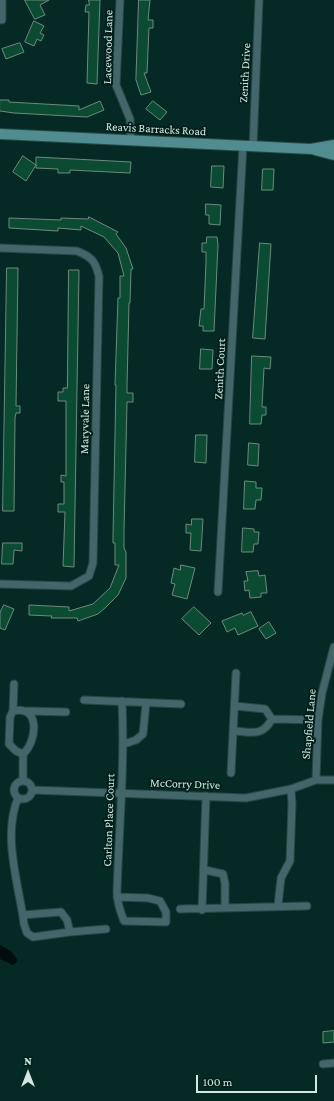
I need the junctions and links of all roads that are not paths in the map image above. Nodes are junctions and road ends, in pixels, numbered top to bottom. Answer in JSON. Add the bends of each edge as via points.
{"nodes":[{"id":1,"x":2,"y":0,"type":"edge"},
{"id":2,"x":120,"y":0,"type":"edge"},
{"id":3,"x":259,"y":0,"type":"edge"},
{"id":4,"x":2,"y":20,"type":"dead end"},
{"id":5,"x":0,"y":134,"type":"edge"},
{"id":6,"x":131,"y":141,"type":"junction"},
{"id":7,"x":334,"y":145,"type":"edge"},
{"id":8,"x":248,"y":146,"type":"junction"},
{"id":9,"x":311,"y":149,"type":"junction"},
{"id":10,"x":334,"y":155,"type":"edge"},
{"id":11,"x":0,"y":248,"type":"edge"},
{"id":12,"x":0,"y":584,"type":"edge"},
{"id":13,"x":218,"y":592,"type":"dead end"},
{"id":14,"x":334,"y":647,"type":"edge"},
{"id":15,"x":236,"y":673,"type":"dead end"},
{"id":16,"x":14,"y":684,"type":"dead end"},
{"id":17,"x":84,"y":700,"type":"dead end"},
{"id":18,"x":122,"y":701,"type":"junction"},
{"id":19,"x":146,"y":703,"type":"junction"},
{"id":20,"x":181,"y":704,"type":"dead end"},
{"id":21,"x":235,"y":706,"type":"junction"},
{"id":22,"x":13,"y":711,"type":"junction"},
{"id":23,"x":27,"y":711,"type":"junction"},
{"id":24,"x":66,"y":712,"type":"dead end"},
{"id":25,"x":272,"y":719,"type":"junction"},
{"id":26,"x":318,"y":720,"type":"junction"},
{"id":27,"x":234,"y":731,"type":"junction"},
{"id":28,"x":124,"y":744,"type":"junction"},
{"id":29,"x":23,"y":754,"type":"junction"},
{"id":30,"x":231,"y":773,"type":"dead end"},
{"id":31,"x":316,"y":780,"type":"junction"},
{"id":32,"x":334,"y":780,"type":"edge"},
{"id":33,"x":23,"y":781,"type":"junction"},
{"id":34,"x":291,"y":788,"type":"junction"},
{"id":35,"x":33,"y":790,"type":"junction"},
{"id":36,"x":120,"y":793,"type":"junction"},
{"id":37,"x":206,"y":796,"type":"junction"},
{"id":38,"x":18,"y":798,"type":"junction"},
{"id":39,"x":204,"y":870,"type":"junction"},
{"id":40,"x":117,"y":897,"type":"junction"},
{"id":41,"x":278,"y":906,"type":"junction"},
{"id":42,"x":307,"y":906,"type":"dead end"},
{"id":43,"x":225,"y":907,"type":"junction"},
{"id":44,"x":180,"y":909,"type":"dead end"},
{"id":45,"x":202,"y":910,"type":"junction"},
{"id":46,"x":23,"y":915,"type":"junction"},
{"id":47,"x":106,"y":929,"type":"dead end"},
{"id":48,"x":70,"y":932,"type":"junction"},
{"id":49,"x":334,"y":1063,"type":"edge"},
{"id":50,"x":324,"y":1064,"type":"dead end"}],
"edges":[{"from":1,"to":4,"type":"street"},
{"from":2,"to":6,"type":"street","name":"Lacewood Lane","via":[[116,85],[130,119]]},
{"from":3,"to":8,"type":"street","name":"Zenith Drive"},
{"from":5,"to":6,"type":"main road","name":"Reavis Barracks Road"},
{"from":6,"to":8,"type":"main road","name":"Reavis Barracks Road"},
{"from":7,"to":9,"type":"main road","name":"Reavis Barracks Road"},
{"from":8,"to":9,"type":"main road","name":"Reavis Barracks Road"},
{"from":8,"to":13,"type":"street","name":"Zenith Court"},
{"from":9,"to":10,"type":"main road","name":"Reavis Barracks Road"},
{"from":11,"to":12,"type":"street","name":"Maryvale Lane","via":[[78,251],[96,263],[99,276],[93,563],[89,576],[71,586]]},
{"from":14,"to":26,"type":"street","name":"Shapfield Lane"},
{"from":15,"to":21,"type":"street"},
{"from":16,"to":22,"type":"street"},
{"from":17,"to":18,"type":"street"},
{"from":18,"to":19,"type":"street"},
{"from":18,"to":28,"type":"street","name":"Carlton Place Court"},
{"from":19,"to":20,"type":"street"},
{"from":19,"to":28,"type":"street","via":[[143,734],[136,740]]},
{"from":21,"to":25,"type":"street","via":[[265,709]]},
{"from":21,"to":27,"type":"street"},
{"from":22,"to":23,"type":"street"},
{"from":22,"to":29,"type":"street","via":[[10,717],[9,744]]},
{"from":23,"to":24,"type":"street"},
{"from":23,"to":29,"type":"street","via":[[33,718],[32,742]]},
{"from":25,"to":26,"type":"street"},
{"from":25,"to":27,"type":"street","via":[[261,732]]},
{"from":26,"to":31,"type":"street","name":"Shapfield Lane"},
{"from":27,"to":30,"type":"street"},
{"from":28,"to":36,"type":"street","name":"Carlton Place Court"},
{"from":29,"to":33,"type":"street"},
{"from":31,"to":32,"type":"street","name":"McCorry Drive"},
{"from":31,"to":34,"type":"street","name":"McCorry Drive"},
{"from":33,"to":35,"type":"street","via":[[31,784]]},
{"from":33,"to":38,"type":"street","via":[[17,783],[14,788]]},
{"from":34,"to":37,"type":"street","name":"McCorry Drive","via":[[246,798]]},
{"from":34,"to":41,"type":"street","via":[[290,861],[281,878]]},
{"from":35,"to":36,"type":"street","name":"McCorry Drive"},
{"from":35,"to":38,"type":"street","via":[[29,798]]},
{"from":36,"to":37,"type":"street","name":"McCorry Drive"},
{"from":36,"to":40,"type":"street","name":"Carlton Place Court"},
{"from":37,"to":39,"type":"street"},
{"from":38,"to":46,"type":"street","via":[[12,826],[13,862]]},
{"from":39,"to":43,"type":"street","via":[[223,874]]},
{"from":39,"to":45,"type":"street"},
{"from":40,"to":40,"type":"street","name":"Carlton Place Court","via":[[124,921],[166,922],[166,912],[160,901]]},
{"from":41,"to":42,"type":"street"},
{"from":41,"to":43,"type":"street"},
{"from":43,"to":45,"type":"street"},
{"from":44,"to":45,"type":"street"},
{"from":46,"to":48,"type":"street","via":[[61,912],[67,920]]},
{"from":46,"to":48,"type":"street","via":[[27,933],[33,937]]},
{"from":47,"to":48,"type":"street"},
{"from":49,"to":50,"type":"street"}]}
